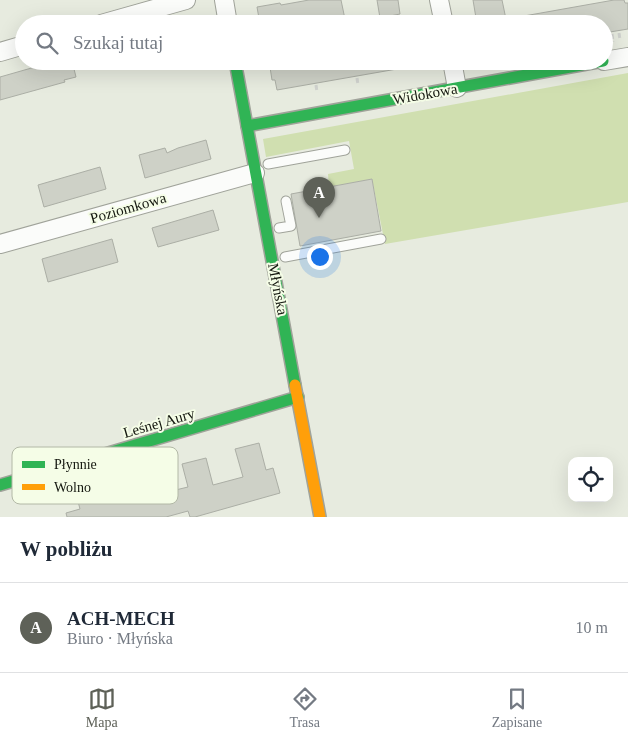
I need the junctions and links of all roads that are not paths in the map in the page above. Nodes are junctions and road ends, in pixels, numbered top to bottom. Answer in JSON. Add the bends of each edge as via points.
{"nodes":[{"id":1,"x":186,"y":0,"type":"edge"},
{"id":2,"x":224,"y":0,"type":"edge"},
{"id":3,"x":439,"y":0,"type":"edge"},
{"id":4,"x":133,"y":15,"type":"edge"},
{"id":5,"x":226,"y":15,"type":"edge"},
{"id":6,"x":442,"y":15,"type":"edge"},
{"id":7,"x":15,"y":48,"type":"edge"},
{"id":8,"x":0,"y":52,"type":"edge"},
{"id":9,"x":628,"y":57,"type":"edge"},
{"id":10,"x":613,"y":60,"type":"edge"},
{"id":11,"x":237,"y":70,"type":"edge"},
{"id":12,"x":454,"y":70,"type":"edge"},
{"id":13,"x":555,"y":70,"type":"edge"},
{"id":14,"x":457,"y":88,"type":"junction"},
{"id":15,"x":247,"y":126,"type":"junction"},
{"id":16,"x":345,"y":150,"type":"dead end"},
{"id":17,"x":262,"y":169,"type":"junction"},
{"id":18,"x":286,"y":201,"type":"dead end"},
{"id":19,"x":280,"y":228,"type":"dead end"},
{"id":20,"x":381,"y":239,"type":"dead end"},
{"id":21,"x":0,"y":244,"type":"edge"},
{"id":22,"x":285,"y":257,"type":"dead end"},
{"id":23,"x":298,"y":397,"type":"junction"},
{"id":24,"x":129,"y":447,"type":"edge"},
{"id":25,"x":12,"y":481,"type":"edge"},
{"id":26,"x":0,"y":485,"type":"edge"},
{"id":27,"x":320,"y":517,"type":"edge"}],
"edges":[{"from":1,"to":4,"type":"street"},
{"from":2,"to":5,"type":"street"},
{"from":3,"to":6,"type":"street"},
{"from":7,"to":8,"type":"street"},
{"from":9,"to":10,"type":"street","name":"Widokowa"},
{"from":11,"to":15,"type":"street","name":"Młyńska"},
{"from":12,"to":14,"type":"street"},
{"from":13,"to":14,"type":"street","name":"Widokowa"},
{"from":14,"to":15,"type":"street","name":"Widokowa"},
{"from":15,"to":17,"type":"street","name":"Młyńska"},
{"from":16,"to":17,"type":"lane"},
{"from":17,"to":21,"type":"street","name":"Poziomkowa"},
{"from":17,"to":23,"type":"street","name":"Młyńska"},
{"from":18,"to":19,"type":"lane","via":[[291,226]]},
{"from":20,"to":22,"type":"lane"},
{"from":23,"to":24,"type":"street","name":"Leśnej Aury"},
{"from":23,"to":27,"type":"street","name":"Młyńska"},
{"from":25,"to":26,"type":"street","name":"Leśnej Aury"}]}
